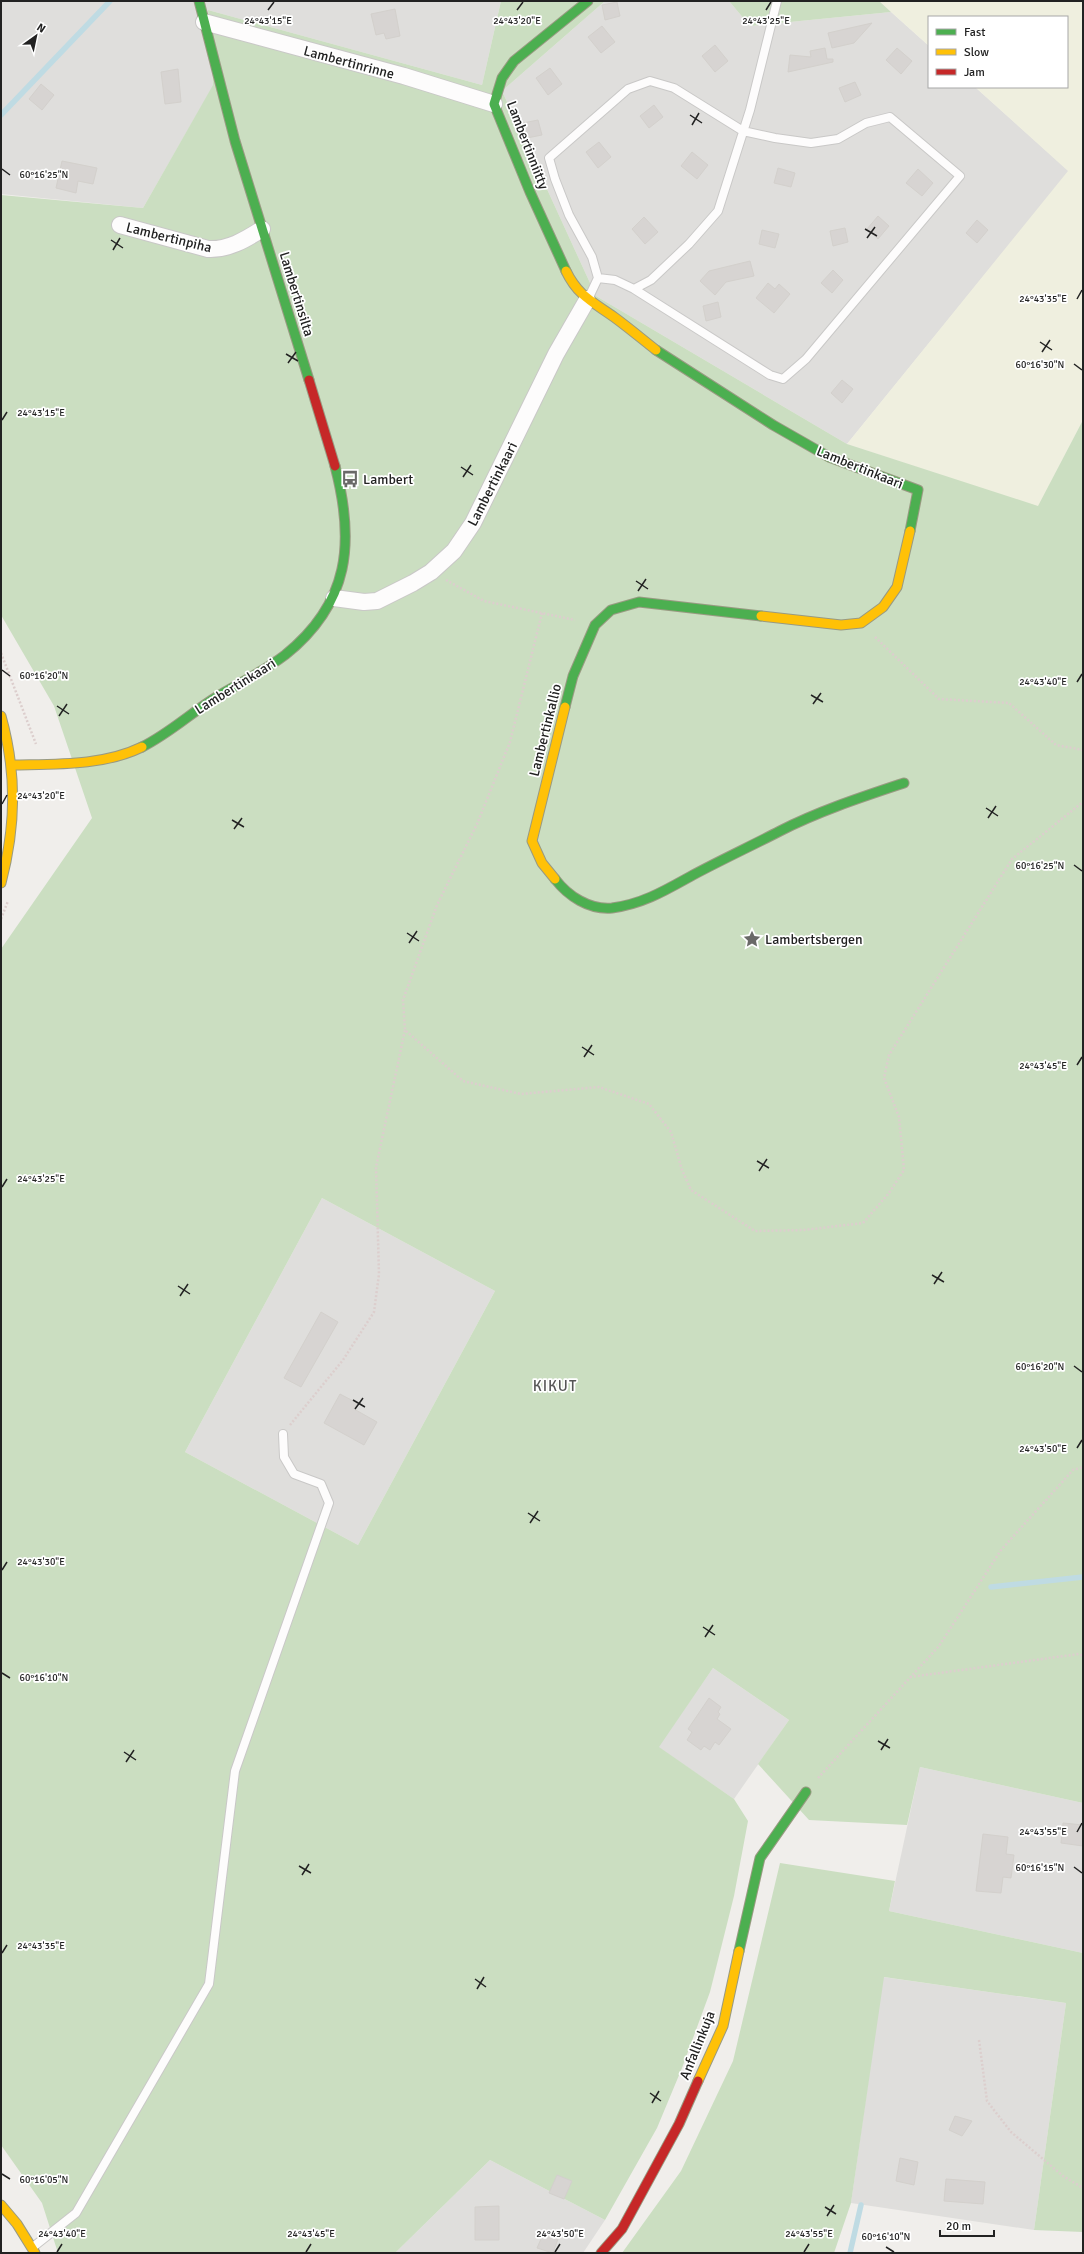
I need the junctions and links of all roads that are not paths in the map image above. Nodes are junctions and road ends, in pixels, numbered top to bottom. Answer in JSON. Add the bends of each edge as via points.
{"nodes":[{"id":1,"x":199,"y":1,"type":"edge"},
{"id":2,"x":588,"y":1,"type":"edge"},
{"id":3,"x":777,"y":1,"type":"edge"},
{"id":4,"x":204,"y":22,"type":"junction"},
{"id":5,"x":494,"y":104,"type":"junction"},
{"id":6,"x":743,"y":131,"type":"junction"},
{"id":7,"x":120,"y":225,"type":"dead end"},
{"id":8,"x":262,"y":230,"type":"junction"},
{"id":9,"x":598,"y":278,"type":"junction"},
{"id":10,"x":634,"y":289,"type":"junction"},
{"id":11,"x":586,"y":298,"type":"junction"},
{"id":12,"x":334,"y":598,"type":"junction"},
{"id":13,"x":861,"y":622,"type":"joint"},
{"id":14,"x":1,"y":716,"type":"edge"},
{"id":15,"x":13,"y":765,"type":"junction"},
{"id":16,"x":904,"y":783,"type":"dead end"},
{"id":17,"x":1,"y":883,"type":"edge"},
{"id":18,"x":282,"y":1434,"type":"road end"},
{"id":19,"x":806,"y":1792,"type":"road end"},
{"id":20,"x":1,"y":2205,"type":"edge"},
{"id":21,"x":34,"y":2250,"type":"edge"},
{"id":22,"x":601,"y":2253,"type":"edge"}],
"edges":[{"from":1,"to":4,"type":"street","name":"Lambertinsilta"},
{"from":2,"to":5,"type":"street","name":"Lambertinniitty","via":[[514,61],[502,78]]},
{"from":3,"to":6,"type":"lane"},
{"from":4,"to":5,"type":"street","name":"Lambertinrinne","via":[[404,76]]},
{"from":4,"to":8,"type":"street","name":"Lambertinsilta","via":[[223,99]]},
{"from":5,"to":11,"type":"street","name":"Lambertinniitty","via":[[530,192],[572,283]]},
{"from":6,"to":9,"type":"lane","via":[[674,88],[650,81],[628,89],[549,158],[554,179],[569,215],[592,257]]},
{"from":6,"to":10,"type":"lane","via":[[718,211],[689,244],[651,280]]},
{"from":6,"to":10,"type":"lane","via":[[811,143],[838,139],[866,122],[890,117],[960,176],[806,359],[783,379],[770,375]]},
{"from":7,"to":8,"type":"street","name":"Lambertinpiha","via":[[208,249],[220,249],[247,239]]},
{"from":8,"to":12,"type":"street","name":"Lambertinsilta","via":[[338,482],[347,542]]},
{"from":9,"to":10,"type":"lane","via":[[615,280]]},
{"from":9,"to":11,"type":"lane"},
{"from":11,"to":12,"type":"street","name":"Lambertinkaari","via":[[473,523],[454,551],[431,572],[377,601]]},
{"from":11,"to":13,"type":"street","name":"Lambertinkaari","via":[[664,357],[791,436],[829,457],[918,490],[897,587],[884,606]]},
{"from":12,"to":15,"type":"street","name":"Lambertinkaari","via":[[313,630],[294,648],[268,667],[208,702],[149,744],[111,757]]},
{"from":13,"to":16,"type":"street","name":"Lambertinkallio","via":[[834,624],[640,602],[611,610],[596,625],[573,676],[532,841],[542,863],[561,887],[583,904],[611,908],[657,896],[782,830],[856,799]]},
{"from":14,"to":15,"type":"street"},
{"from":15,"to":17,"type":"street","via":[[14,819]]},
{"from":18,"to":21,"type":"lane","via":[[284,1457],[294,1474],[321,1484],[329,1503],[236,1770],[209,1984],[76,2213]]},
{"from":19,"to":22,"type":"street","name":"Anfallinkuja","via":[[760,1858],[723,2026],[668,2145],[622,2229]]},
{"from":20,"to":21,"type":"street"}]}
